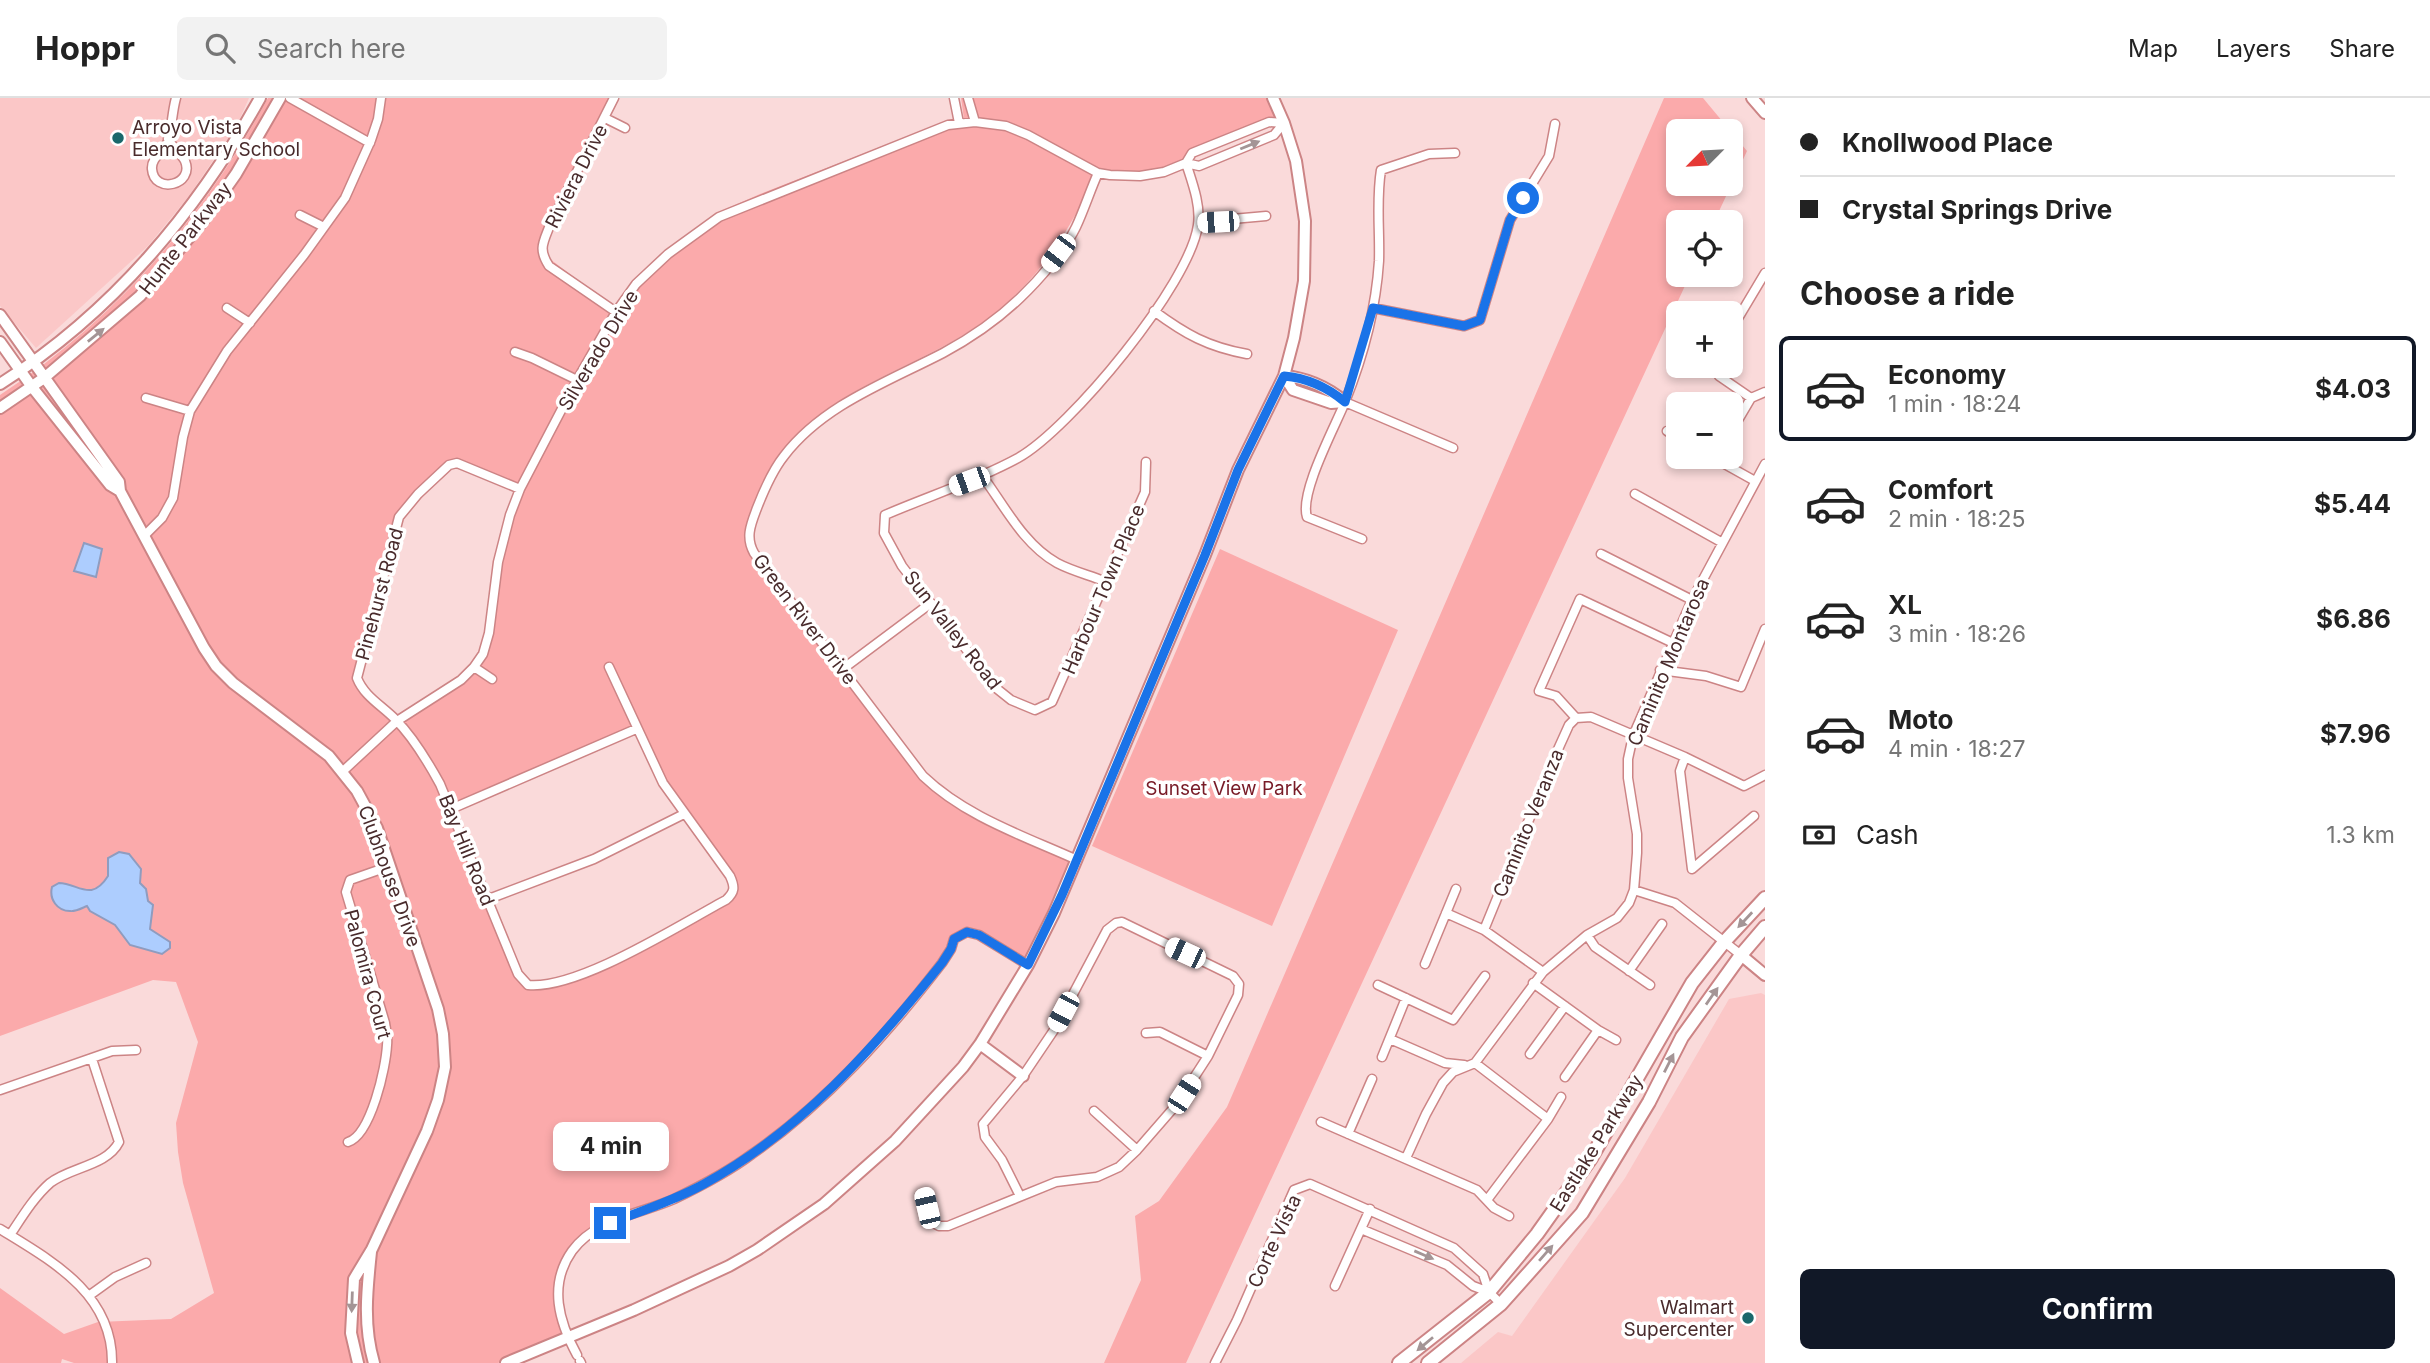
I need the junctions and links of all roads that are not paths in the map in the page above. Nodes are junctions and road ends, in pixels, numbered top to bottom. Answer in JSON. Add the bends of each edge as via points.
{"nodes":[{"id":1,"x":176,"y":98,"type":"edge"},
{"id":2,"x":260,"y":98,"type":"edge"},
{"id":3,"x":280,"y":98,"type":"edge"},
{"id":4,"x":290,"y":98,"type":"edge"},
{"id":5,"x":381,"y":98,"type":"edge"},
{"id":6,"x":614,"y":98,"type":"edge"},
{"id":7,"x":954,"y":98,"type":"edge"},
{"id":8,"x":968,"y":98,"type":"edge"},
{"id":9,"x":1273,"y":98,"type":"edge"},
{"id":10,"x":1752,"y":98,"type":"edge"},
{"id":11,"x":1765,"y":113,"type":"edge"},
{"id":12,"x":606,"y":118,"type":"junction"},
{"id":13,"x":975,"y":122,"type":"junction"},
{"id":14,"x":959,"y":123,"type":"junction"},
{"id":15,"x":1284,"y":123,"type":"junction"},
{"id":16,"x":1555,"y":124,"type":"dead end"},
{"id":17,"x":625,"y":128,"type":"dead end"},
{"id":18,"x":169,"y":139,"type":"junction"},
{"id":19,"x":370,"y":143,"type":"junction"},
{"id":20,"x":1455,"y":153,"type":"dead end"},
{"id":21,"x":1186,"y":163,"type":"junction"},
{"id":22,"x":1098,"y":173,"type":"junction"},
{"id":23,"x":300,"y":215,"type":"dead end"},
{"id":24,"x":1266,"y":216,"type":"dead end"},
{"id":25,"x":1199,"y":222,"type":"junction"},
{"id":26,"x":324,"y":227,"type":"junction"},
{"id":27,"x":1765,"y":273,"type":"edge"},
{"id":28,"x":227,"y":308,"type":"dead end"},
{"id":29,"x":1373,"y":308,"type":"junction"},
{"id":30,"x":1743,"y":310,"type":"edge"},
{"id":31,"x":1154,"y":311,"type":"junction"},
{"id":32,"x":616,"y":312,"type":"junction"},
{"id":33,"x":0,"y":315,"type":"edge"},
{"id":34,"x":250,"y":323,"type":"junction"},
{"id":35,"x":0,"y":342,"type":"edge"},
{"id":36,"x":514,"y":352,"type":"dead end"},
{"id":37,"x":1247,"y":354,"type":"dead end"},
{"id":38,"x":33,"y":361,"type":"junction"},
{"id":39,"x":21,"y":370,"type":"junction"},
{"id":40,"x":1284,"y":376,"type":"junction"},
{"id":41,"x":44,"y":378,"type":"junction"},
{"id":42,"x":1722,"y":378,"type":"edge"},
{"id":43,"x":577,"y":380,"type":"junction"},
{"id":44,"x":0,"y":384,"type":"edge"},
{"id":45,"x":32,"y":387,"type":"junction"},
{"id":46,"x":1765,"y":392,"type":"edge"},
{"id":47,"x":146,"y":398,"type":"dead end"},
{"id":48,"x":1751,"y":398,"type":"junction"},
{"id":49,"x":1345,"y":402,"type":"junction"},
{"id":50,"x":0,"y":408,"type":"edge"},
{"id":51,"x":190,"y":411,"type":"junction"},
{"id":52,"x":1743,"y":412,"type":"edge"},
{"id":53,"x":1453,"y":448,"type":"dead end"},
{"id":54,"x":1146,"y":462,"type":"dead end"},
{"id":55,"x":1765,"y":464,"type":"edge"},
{"id":56,"x":1735,"y":469,"type":"edge"},
{"id":57,"x":981,"y":474,"type":"junction"},
{"id":58,"x":1755,"y":481,"type":"junction"},
{"id":59,"x":520,"y":489,"type":"junction"},
{"id":60,"x":120,"y":491,"type":"junction"},
{"id":61,"x":1635,"y":494,"type":"dead end"},
{"id":62,"x":144,"y":536,"type":"junction"},
{"id":63,"x":1362,"y":539,"type":"dead end"},
{"id":64,"x":1721,"y":542,"type":"junction"},
{"id":65,"x":1601,"y":555,"type":"dead end"},
{"id":66,"x":1104,"y":581,"type":"junction"},
{"id":67,"x":1692,"y":600,"type":"junction"},
{"id":68,"x":931,"y":603,"type":"junction"},
{"id":69,"x":1765,"y":629,"type":"edge"},
{"id":70,"x":1673,"y":643,"type":"junction"},
{"id":71,"x":474,"y":667,"type":"junction"},
{"id":72,"x":608,"y":667,"type":"dead end"},
{"id":73,"x":844,"y":668,"type":"junction"},
{"id":74,"x":1660,"y":670,"type":"junction"},
{"id":75,"x":492,"y":679,"type":"dead end"},
{"id":76,"x":1042,"y":708,"type":"joint"},
{"id":77,"x":1576,"y":718,"type":"junction"},
{"id":78,"x":397,"y":721,"type":"junction"},
{"id":79,"x":636,"y":729,"type":"junction"},
{"id":80,"x":1633,"y":736,"type":"junction"},
{"id":81,"x":1685,"y":757,"type":"junction"},
{"id":82,"x":342,"y":772,"type":"junction"},
{"id":83,"x":1765,"y":775,"type":"edge"},
{"id":84,"x":451,"y":809,"type":"junction"},
{"id":85,"x":684,"y":814,"type":"junction"},
{"id":86,"x":1754,"y":816,"type":"dead end"},
{"id":87,"x":1077,"y":860,"type":"junction"},
{"id":88,"x":390,"y":866,"type":"junction"},
{"id":89,"x":1456,"y":889,"type":"dead end"},
{"id":90,"x":1634,"y":890,"type":"junction"},
{"id":91,"x":1765,"y":898,"type":"edge"},
{"id":92,"x":486,"y":901,"type":"junction"},
{"id":93,"x":1446,"y":913,"type":"junction"},
{"id":94,"x":1662,"y":924,"type":"dead end"},
{"id":95,"x":1765,"y":928,"type":"edge"},
{"id":96,"x":1484,"y":930,"type":"junction"},
{"id":97,"x":1587,"y":935,"type":"junction"},
{"id":98,"x":1725,"y":941,"type":"junction"},
{"id":99,"x":1741,"y":954,"type":"junction"},
{"id":100,"x":1424,"y":964,"type":"dead end"},
{"id":101,"x":1028,"y":965,"type":"junction"},
{"id":102,"x":1629,"y":971,"type":"junction"},
{"id":103,"x":1543,"y":972,"type":"junction"},
{"id":104,"x":1765,"y":975,"type":"edge"},
{"id":105,"x":1485,"y":976,"type":"dead end"},
{"id":106,"x":1533,"y":983,"type":"junction"},
{"id":107,"x":1378,"y":985,"type":"dead end"},
{"id":108,"x":1650,"y":985,"type":"dead end"},
{"id":109,"x":1406,"y":998,"type":"junction"},
{"id":110,"x":1565,"y":1006,"type":"junction"},
{"id":111,"x":1598,"y":1030,"type":"junction"},
{"id":112,"x":1146,"y":1033,"type":"dead end"},
{"id":113,"x":1390,"y":1039,"type":"junction"},
{"id":114,"x":1616,"y":1040,"type":"dead end"},
{"id":115,"x":980,"y":1044,"type":"junction"},
{"id":116,"x":136,"y":1050,"type":"dead end"},
{"id":117,"x":1530,"y":1054,"type":"dead end"},
{"id":118,"x":1208,"y":1056,"type":"junction"},
{"id":119,"x":1382,"y":1057,"type":"dead end"},
{"id":120,"x":92,"y":1059,"type":"junction"},
{"id":121,"x":1471,"y":1064,"type":"junction"},
{"id":122,"x":1023,"y":1076,"type":"junction"},
{"id":123,"x":1565,"y":1077,"type":"dead end"},
{"id":124,"x":1373,"y":1079,"type":"dead end"},
{"id":125,"x":0,"y":1090,"type":"edge"},
{"id":126,"x":1561,"y":1097,"type":"dead end"},
{"id":127,"x":1094,"y":1111,"type":"dead end"},
{"id":128,"x":1548,"y":1119,"type":"junction"},
{"id":129,"x":1321,"y":1122,"type":"dead end"},
{"id":130,"x":1348,"y":1134,"type":"junction"},
{"id":131,"x":348,"y":1142,"type":"dead end"},
{"id":132,"x":1137,"y":1150,"type":"junction"},
{"id":133,"x":1406,"y":1158,"type":"junction"},
{"id":134,"x":923,"y":1193,"type":"dead end"},
{"id":135,"x":1020,"y":1196,"type":"junction"},
{"id":136,"x":1487,"y":1199,"type":"junction"},
{"id":137,"x":1370,"y":1209,"type":"junction"},
{"id":138,"x":1508,"y":1216,"type":"dead end"},
{"id":139,"x":0,"y":1229,"type":"edge"},
{"id":140,"x":1361,"y":1229,"type":"junction"},
{"id":141,"x":10,"y":1235,"type":"junction"},
{"id":142,"x":1454,"y":1248,"type":"junction"},
{"id":143,"x":372,"y":1249,"type":"junction"},
{"id":144,"x":1470,"y":1261,"type":"junction"},
{"id":145,"x":146,"y":1264,"type":"dead end"},
{"id":146,"x":1447,"y":1265,"type":"junction"},
{"id":147,"x":1460,"y":1275,"type":"junction"},
{"id":148,"x":1335,"y":1286,"type":"dead end"},
{"id":149,"x":1489,"y":1292,"type":"junction"},
{"id":150,"x":90,"y":1295,"type":"junction"},
{"id":151,"x":1501,"y":1304,"type":"junction"},
{"id":152,"x":568,"y":1338,"type":"junction"},
{"id":153,"x":580,"y":1360,"type":"edge"},
{"id":154,"x":112,"y":1363,"type":"edge"},
{"id":155,"x":358,"y":1363,"type":"edge"},
{"id":156,"x":374,"y":1363,"type":"edge"},
{"id":157,"x":506,"y":1363,"type":"edge"},
{"id":158,"x":1215,"y":1363,"type":"edge"},
{"id":159,"x":1399,"y":1363,"type":"edge"},
{"id":160,"x":1428,"y":1363,"type":"edge"}],
"edges":[{"from":1,"to":18,"type":"street"},
{"from":2,"to":38,"type":"street","name":"Hunte Parkway","via":[[234,144],[176,226],[106,301]]},
{"from":41,"to":3,"type":"street","name":"Hunte Parkway","one_way":true,"via":[[140,296],[171,261],[236,174]]},
{"from":4,"to":19,"type":"street"},
{"from":5,"to":19,"type":"street"},
{"from":6,"to":12,"type":"street","name":"Riviera Drive"},
{"from":7,"to":14,"type":"street"},
{"from":8,"to":13,"type":"street"},
{"from":9,"to":15,"type":"street"},
{"from":10,"to":11,"type":"street"},
{"from":12,"to":17,"type":"street"},
{"from":12,"to":32,"type":"street","name":"Riviera Drive","via":[[550,225],[542,256],[549,266]]},
{"from":13,"to":14,"type":"street","name":"Silverado Drive"},
{"from":13,"to":22,"type":"street","name":"Silverado Drive","via":[[1017,130]]},
{"from":14,"to":32,"type":"street","name":"Silverado Drive","via":[[719,217],[647,273]]},
{"from":15,"to":21,"type":"street","name":"Silverado Drive","via":[[1269,122],[1192,153]]},
{"from":21,"to":15,"type":"street","name":"Silverado Drive","one_way":true,"via":[[1199,166],[1262,141]]},
{"from":15,"to":40,"type":"street","via":[[1300,181],[1306,241],[1302,300]]},
{"from":16,"to":29,"type":"street","via":[[1549,156],[1510,220],[1480,320],[1464,326]]},
{"from":18,"to":18,"type":"street","via":[[152,171],[158,181],[174,185],[183,178],[186,167]]},
{"from":19,"to":26,"type":"street","via":[[345,198]]},
{"from":20,"to":29,"type":"street","via":[[1429,154],[1381,170]]},
{"from":21,"to":22,"type":"street","name":"Silverado Drive","via":[[1152,174]]},
{"from":21,"to":25,"type":"street"},
{"from":22,"to":73,"type":"street","name":"Green River Drive","via":[[1075,229],[1021,298],[973,335],[832,412],[783,456],[765,486],[750,528],[751,548]]},
{"from":23,"to":26,"type":"street"},
{"from":24,"to":25,"type":"street"},
{"from":25,"to":31,"type":"street","via":[[1183,268]]},
{"from":26,"to":34,"type":"street"},
{"from":27,"to":30,"type":"street"},
{"from":28,"to":34,"type":"street"},
{"from":29,"to":49,"type":"street"},
{"from":31,"to":37,"type":"street","via":[[1184,333],[1226,351]]},
{"from":31,"to":57,"type":"street","via":[[1111,372],[1039,443]]},
{"from":32,"to":43,"type":"street","name":"Silverado Drive"},
{"from":33,"to":38,"type":"street","name":"Clubhouse Drive"},
{"from":34,"to":51,"type":"street"},
{"from":35,"to":39,"type":"street","name":"Clubhouse Drive"},
{"from":36,"to":43,"type":"street"},
{"from":38,"to":39,"type":"street","name":"Hunte Parkway"},
{"from":38,"to":41,"type":"street","name":"Clubhouse Drive"},
{"from":39,"to":44,"type":"street","name":"Hunte Parkway"},
{"from":39,"to":45,"type":"street","name":"Clubhouse Drive"},
{"from":40,"to":49,"type":"street","via":[[1293,390],[1331,403]]},
{"from":40,"to":87,"type":"street","via":[[1238,470]]},
{"from":41,"to":45,"type":"street","name":"Hunte Parkway"},
{"from":41,"to":60,"type":"street","name":"Clubhouse Drive","via":[[119,482]]},
{"from":42,"to":48,"type":"street"},
{"from":43,"to":59,"type":"street","name":"Silverado Drive"},
{"from":45,"to":50,"type":"street","name":"Hunte Parkway"},
{"from":45,"to":60,"type":"street","name":"Clubhouse Drive","via":[[110,485]]},
{"from":46,"to":48,"type":"street"},
{"from":47,"to":51,"type":"street"},
{"from":48,"to":52,"type":"street"},
{"from":49,"to":53,"type":"street"},
{"from":49,"to":63,"type":"street","via":[[1306,496],[1305,512],[1311,520]]},
{"from":51,"to":62,"type":"street","via":[[173,498]]},
{"from":54,"to":66,"type":"street","name":"Harbour Town Place","via":[[1145,492]]},
{"from":55,"to":58,"type":"street","name":"Caminito Montarosa"},
{"from":56,"to":58,"type":"street"},
{"from":57,"to":66,"type":"street","via":[[1021,532],[1038,548],[1059,564]]},
{"from":57,"to":68,"type":"street","name":"Sun Valley Road","via":[[885,515],[883,528],[902,566]]},
{"from":58,"to":64,"type":"street","name":"Caminito Montarosa"},
{"from":59,"to":71,"type":"street","name":"Silverado Drive","via":[[498,562],[489,633]]},
{"from":59,"to":78,"type":"street","name":"Pinehurst Road","via":[[457,463],[434,478],[399,517],[357,678],[361,689]]},
{"from":60,"to":62,"type":"street","name":"Clubhouse Drive"},
{"from":61,"to":64,"type":"street"},
{"from":62,"to":82,"type":"street","name":"Clubhouse Drive","via":[[216,666],[329,756]]},
{"from":64,"to":67,"type":"street","name":"Caminito Montarosa"},
{"from":65,"to":67,"type":"street"},
{"from":66,"to":76,"type":"street","name":"Harbour Town Place","via":[[1060,686],[1052,702]]},
{"from":67,"to":70,"type":"street","name":"Caminito Montarosa"},
{"from":68,"to":73,"type":"street"},
{"from":68,"to":76,"type":"street","name":"Sun Valley Road","via":[[996,688],[1011,700],[1035,710]]},
{"from":69,"to":74,"type":"street","via":[[1741,687],[1706,676]]},
{"from":70,"to":74,"type":"street","name":"Caminito Montarosa"},
{"from":70,"to":77,"type":"street","via":[[1580,599],[1539,691],[1556,696]]},
{"from":71,"to":75,"type":"street"},
{"from":71,"to":78,"type":"street","name":"Silverado Drive"},
{"from":72,"to":79,"type":"street"},
{"from":73,"to":87,"type":"street","name":"Green River Drive","via":[[915,767],[945,796],[972,813]]},
{"from":74,"to":80,"type":"street","name":"Caminito Montarosa"},
{"from":77,"to":80,"type":"street","via":[[1591,717]]},
{"from":77,"to":96,"type":"street","name":"Caminito Veranza","via":[[1558,749]]},
{"from":78,"to":82,"type":"street","name":"Silverado Drive"},
{"from":78,"to":84,"type":"street","name":"Bay Hill Road","via":[[427,761]]},
{"from":79,"to":84,"type":"street"},
{"from":79,"to":85,"type":"street"},
{"from":80,"to":81,"type":"street"},
{"from":80,"to":90,"type":"street","name":"Caminito Montarosa","via":[[1628,778],[1637,834]]},
{"from":81,"to":83,"type":"street","via":[[1744,786]]},
{"from":81,"to":86,"type":"street","via":[[1680,771],[1692,869]]},
{"from":82,"to":88,"type":"street","name":"Clubhouse Drive","via":[[369,810]]},
{"from":84,"to":92,"type":"street","name":"Bay Hill Road"},
{"from":85,"to":92,"type":"street","via":[[594,859]]},
{"from":85,"to":92,"type":"street","name":"Bay Hill Road","via":[[730,876],[733,893],[594,971],[542,986],[528,985],[518,974]]},
{"from":87,"to":101,"type":"street"},
{"from":88,"to":131,"type":"street","name":"Palomira Court","via":[[350,880],[346,892],[387,1043],[375,1101],[359,1135]]},
{"from":88,"to":143,"type":"street","name":"Clubhouse Drive","via":[[438,1009],[444,1067],[427,1131]]},
{"from":89,"to":93,"type":"street"},
{"from":90,"to":97,"type":"street","name":"Caminito Montarosa","via":[[1617,918]]},
{"from":90,"to":98,"type":"street","via":[[1675,904]]},
{"from":91,"to":98,"type":"main road","name":"Eastlake Parkway","one_way":true},
{"from":93,"to":96,"type":"street"},
{"from":93,"to":100,"type":"street"},
{"from":94,"to":102,"type":"street"},
{"from":95,"to":99,"type":"main road","name":"Eastlake Parkway"},
{"from":96,"to":103,"type":"street"},
{"from":97,"to":102,"type":"street","via":[[1595,947]]},
{"from":97,"to":103,"type":"street","name":"Caminito Montarosa"},
{"from":98,"to":99,"type":"street"},
{"from":98,"to":149,"type":"main road","name":"Eastlake Parkway","via":[[1692,983],[1569,1192]]},
{"from":99,"to":104,"type":"street"},
{"from":151,"to":99,"type":"main road","name":"Eastlake Parkway","one_way":true,"via":[[1582,1213],[1682,1037]]},
{"from":101,"to":115,"type":"street"},
{"from":101,"to":152,"type":"street","via":[[979,935],[967,932],[954,939],[942,963],[867,1053],[783,1131],[703,1185],[599,1227],[577,1245],[558,1286],[560,1315]]},
{"from":102,"to":108,"type":"street"},
{"from":103,"to":106,"type":"street","name":"Caminito Montarosa"},
{"from":105,"to":109,"type":"street","via":[[1453,1020]]},
{"from":106,"to":110,"type":"street"},
{"from":106,"to":121,"type":"street","name":"Caminito Montarosa"},
{"from":107,"to":109,"type":"street"},
{"from":109,"to":113,"type":"street"},
{"from":110,"to":111,"type":"street"},
{"from":110,"to":117,"type":"street"},
{"from":111,"to":114,"type":"street"},
{"from":111,"to":123,"type":"street"},
{"from":112,"to":118,"type":"street","via":[[1160,1032]]},
{"from":113,"to":119,"type":"street"},
{"from":113,"to":121,"type":"street","via":[[1445,1063]]},
{"from":115,"to":122,"type":"street"},
{"from":115,"to":152,"type":"street","via":[[895,1141],[824,1204],[729,1266]]},
{"from":116,"to":120,"type":"street","via":[[112,1051]]},
{"from":118,"to":122,"type":"street","via":[[1238,995],[1237,979],[1226,970],[1116,923],[1107,930],[1054,1030]]},
{"from":118,"to":132,"type":"street","via":[[1177,1104]]},
{"from":120,"to":125,"type":"street"},
{"from":120,"to":141,"type":"street","via":[[119,1142],[109,1155],[49,1184]]},
{"from":121,"to":128,"type":"street"},
{"from":121,"to":133,"type":"street","name":"Caminito Montarosa","via":[[1452,1072],[1443,1083]]},
{"from":122,"to":135,"type":"street","via":[[982,1128]]},
{"from":124,"to":130,"type":"street"},
{"from":126,"to":128,"type":"street"},
{"from":127,"to":132,"type":"street"},
{"from":128,"to":136,"type":"street"},
{"from":129,"to":130,"type":"street"},
{"from":130,"to":133,"type":"street"},
{"from":132,"to":135,"type":"street","via":[[1119,1167],[1097,1177],[1056,1182]]},
{"from":133,"to":136,"type":"street","via":[[1477,1190]]},
{"from":134,"to":135,"type":"street","via":[[930,1221],[939,1226]]},
{"from":136,"to":138,"type":"street"},
{"from":137,"to":140,"type":"street"},
{"from":137,"to":142,"type":"street","name":"Corte Vista"},
{"from":137,"to":158,"type":"street","name":"Corte Vista","via":[[1310,1184],[1294,1190]]},
{"from":139,"to":141,"type":"street"},
{"from":140,"to":146,"type":"street","name":"Corte Vista","one_way":true},
{"from":140,"to":148,"type":"street"},
{"from":141,"to":150,"type":"street","via":[[71,1276]]},
{"from":142,"to":144,"type":"street","name":"Corte Vista"},
{"from":142,"to":146,"type":"street"},
{"from":143,"to":155,"type":"street","name":"Clubhouse Drive","one_way":true,"via":[[354,1279],[352,1294],[351,1334]]},
{"from":143,"to":156,"type":"street","name":"Clubhouse Drive","via":[[366,1314]]},
{"from":144,"to":147,"type":"street"},
{"from":144,"to":149,"type":"street","name":"Corte Vista","via":[[1483,1274]]},
{"from":145,"to":150,"type":"street","via":[[115,1277]]},
{"from":146,"to":147,"type":"street","name":"Corte Vista"},
{"from":147,"to":149,"type":"street","name":"Corte Vista"},
{"from":149,"to":151,"type":"street","name":"Corte Vista"},
{"from":149,"to":159,"type":"main road","name":"Eastlake Parkway","one_way":true},
{"from":150,"to":154,"type":"street","via":[[106,1324]]},
{"from":151,"to":160,"type":"main road","name":"Eastlake Parkway"},
{"from":152,"to":153,"type":"street"},
{"from":152,"to":157,"type":"street"}]}
